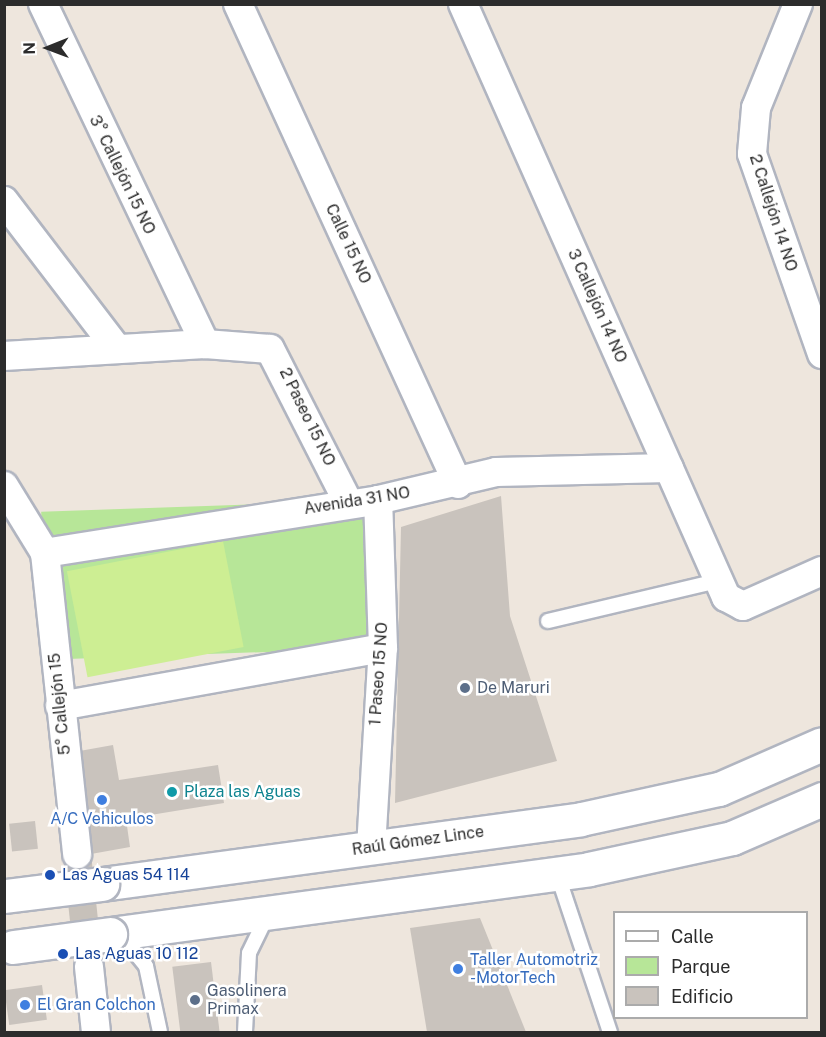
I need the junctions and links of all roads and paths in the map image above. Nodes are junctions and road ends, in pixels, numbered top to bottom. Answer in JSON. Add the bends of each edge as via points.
{"nodes":[{"id":1,"x":43,"y":4,"type":"edge"},
{"id":2,"x":463,"y":4,"type":"edge"},
{"id":3,"x":798,"y":4,"type":"edge"},
{"id":4,"x":816,"y":4,"type":"edge"},
{"id":5,"x":245,"y":7,"type":"edge"},
{"id":6,"x":822,"y":9,"type":"edge"},
{"id":7,"x":4,"y":201,"type":"edge"},
{"id":8,"x":205,"y":344,"type":"junction"},
{"id":9,"x":117,"y":349,"type":"junction"},
{"id":10,"x":822,"y":354,"type":"edge"},
{"id":11,"x":4,"y":356,"type":"edge"},
{"id":12,"x":669,"y":468,"type":"junction"},
{"id":13,"x":458,"y":484,"type":"junction"},
{"id":14,"x":4,"y":486,"type":"edge"},
{"id":15,"x":378,"y":500,"type":"junction"},
{"id":16,"x":348,"y":502,"type":"junction"},
{"id":17,"x":45,"y":553,"type":"junction"},
{"id":18,"x":822,"y":571,"type":"edge"},
{"id":19,"x":717,"y":581,"type":"junction"},
{"id":20,"x":548,"y":621,"type":"dead end"},
{"id":21,"x":383,"y":648,"type":"junction"},
{"id":22,"x":60,"y":706,"type":"junction"},
{"id":23,"x":822,"y":744,"type":"edge"},
{"id":24,"x":822,"y":799,"type":"edge"},
{"id":25,"x":371,"y":848,"type":"junction"},
{"id":26,"x":77,"y":854,"type":"tunnel mouth"},
{"id":27,"x":557,"y":873,"type":"junction"},
{"id":28,"x":5,"y":896,"type":"edge"},
{"id":29,"x":268,"y":912,"type":"junction"},
{"id":30,"x":114,"y":933,"type":"junction"},
{"id":31,"x":9,"y":948,"type":"edge"},
{"id":32,"x":89,"y":967,"type":"tunnel mouth"},
{"id":33,"x":96,"y":1032,"type":"edge"},
{"id":34,"x":160,"y":1032,"type":"edge"},
{"id":35,"x":245,"y":1032,"type":"edge"},
{"id":36,"x":610,"y":1032,"type":"edge"}],
"edges":[{"from":1,"to":8,"type":"street","name":"3° Callejón 15 NO"},
{"from":2,"to":12,"type":"street","name":"3 Callejón 14 NO"},
{"from":3,"to":10,"type":"street","name":"2 Callejón 14 NO","via":[[756,108],[752,154]]},
{"from":4,"to":6,"type":"street"},
{"from":5,"to":13,"type":"street","name":"Calle 15 NO"},
{"from":7,"to":9,"type":"street"},
{"from":8,"to":9,"type":"street"},
{"from":8,"to":16,"type":"street","name":"2 Paseo 15 NO","via":[[255,344],[270,349],[280,362]]},
{"from":9,"to":11,"type":"street"},
{"from":12,"to":13,"type":"street","name":"Avenida 31 NO","via":[[520,469]]},
{"from":12,"to":19,"type":"street","name":"3 Callejón 14 NO"},
{"from":13,"to":15,"type":"street","name":"Avenida 31 NO"},
{"from":14,"to":17,"type":"street"},
{"from":15,"to":16,"type":"street","name":"Avenida 31 NO"},
{"from":15,"to":21,"type":"street","name":"1 Paseo 15 NO"},
{"from":16,"to":17,"type":"street","name":"Avenida 31 NO"},
{"from":17,"to":22,"type":"street","name":"5° Callejón 15"},
{"from":18,"to":19,"type":"street","name":"3 Callejón 14 NO","via":[[734,606]]},
{"from":19,"to":20,"type":"lane"},
{"from":21,"to":22,"type":"street"},
{"from":21,"to":25,"type":"street","name":"1 Paseo 15 NO"},
{"from":22,"to":26,"type":"street","name":"5° Callejón 15"},
{"from":23,"to":25,"type":"main road","name":"Raúl Gómez Lince","via":[[719,789],[581,819]]},
{"from":24,"to":27,"type":"main road","via":[[732,838]]},
{"from":25,"to":28,"type":"main road","name":"Raúl Gómez Lince","bridge":true},
{"from":27,"to":29,"type":"main road"},
{"from":27,"to":36,"type":"lane"},
{"from":29,"to":30,"type":"main road"},
{"from":29,"to":35,"type":"lane","via":[[249,953]]},
{"from":30,"to":31,"type":"main road","bridge":true},
{"from":30,"to":34,"type":"lane","via":[[146,966]]},
{"from":32,"to":33,"type":"street"}]}
